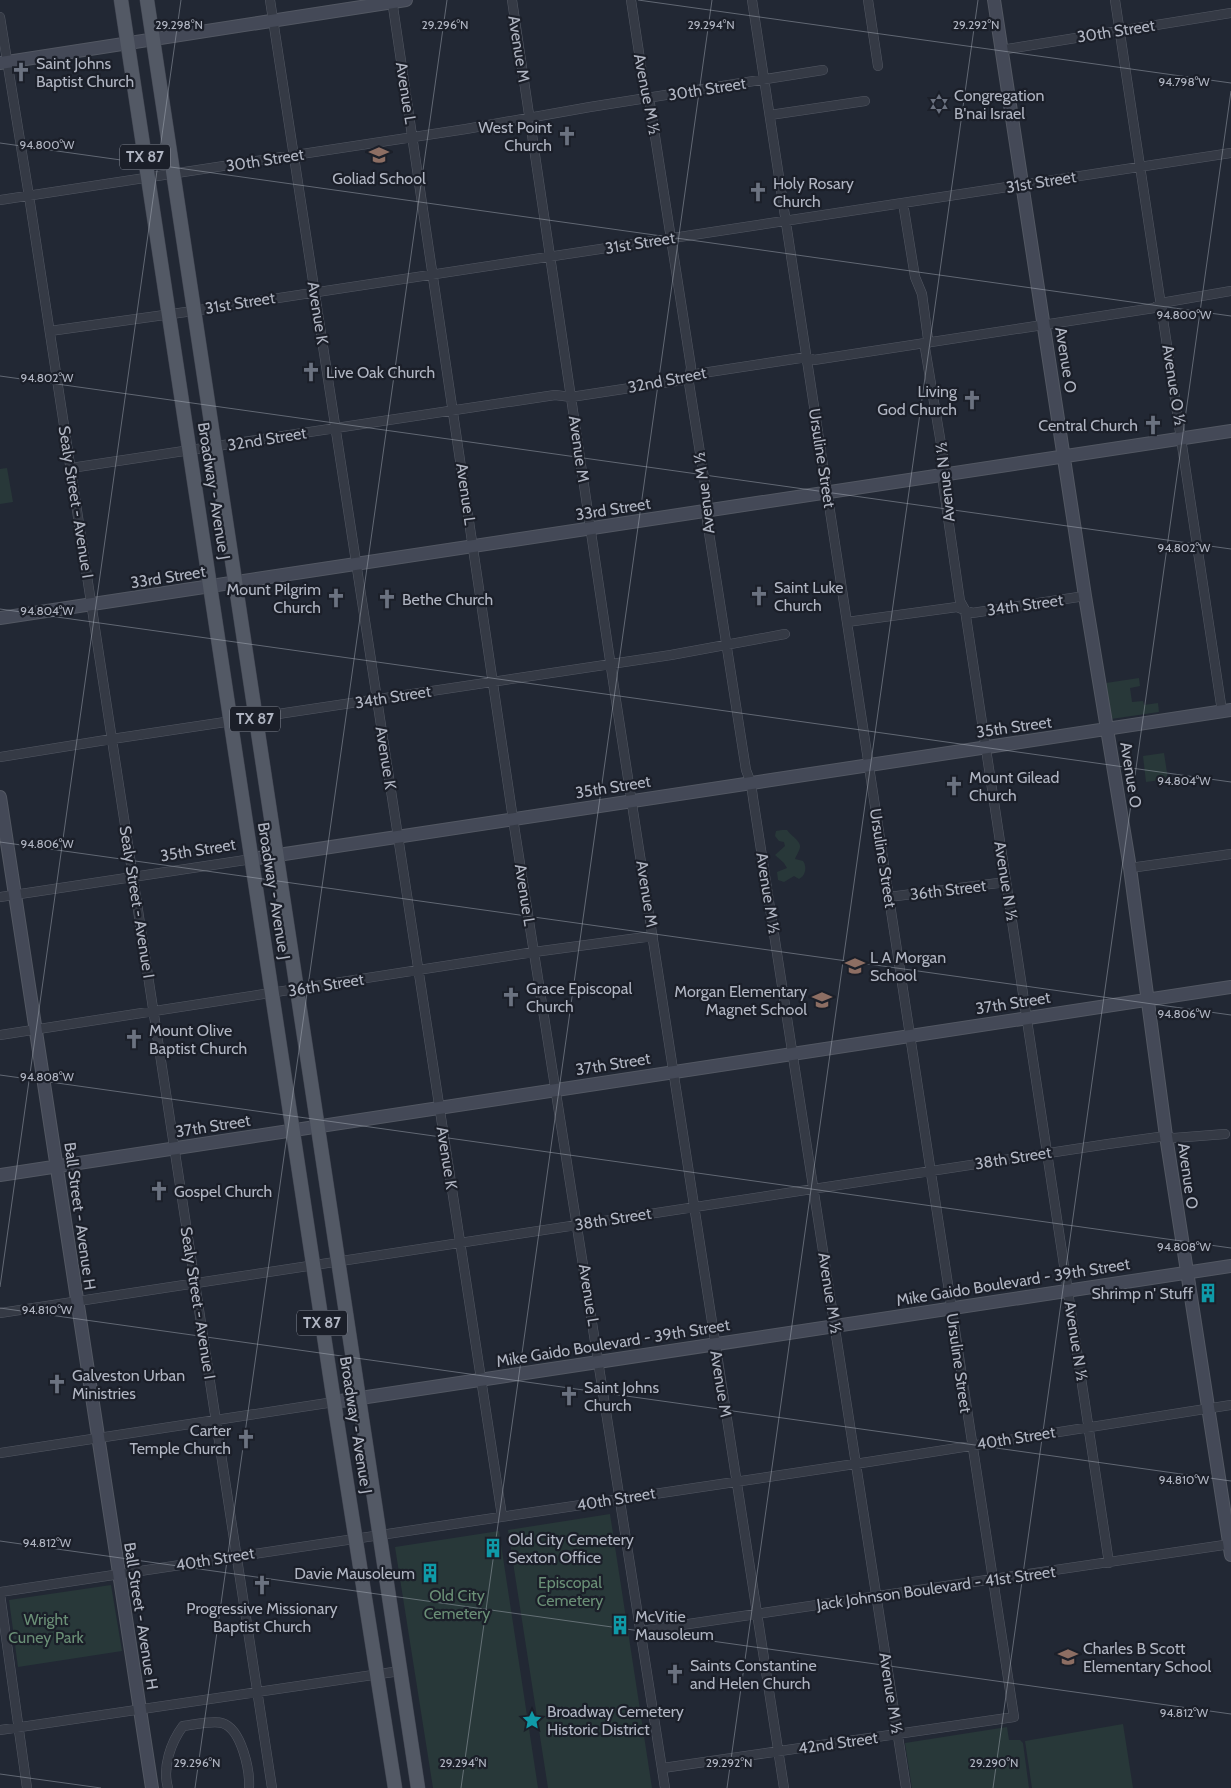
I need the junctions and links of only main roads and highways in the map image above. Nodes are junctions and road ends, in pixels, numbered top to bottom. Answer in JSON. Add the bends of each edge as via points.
{"nodes":[{"id":1,"x":121,"y":0,"type":"edge"},
{"id":2,"x":147,"y":0,"type":"edge"},
{"id":3,"x":406,"y":0,"type":"edge"},
{"id":4,"x":994,"y":0,"type":"edge"},
{"id":5,"x":392,"y":1,"type":"edge"},
{"id":6,"x":152,"y":38,"type":"junction"},
{"id":7,"x":127,"y":42,"type":"junction"},
{"id":8,"x":4,"y":62,"type":"edge"},
{"id":9,"x":1231,"y":431,"type":"edge"},
{"id":10,"x":1064,"y":455,"type":"junction"},
{"id":11,"x":234,"y":583,"type":"junction"},
{"id":12,"x":210,"y":587,"type":"junction"},
{"id":13,"x":0,"y":618,"type":"edge"},
{"id":14,"x":1227,"y":711,"type":"edge"},
{"id":15,"x":1107,"y":729,"type":"junction"},
{"id":16,"x":0,"y":797,"type":"edge"},
{"id":17,"x":276,"y":855,"type":"junction"},
{"id":18,"x":252,"y":859,"type":"junction"},
{"id":19,"x":1231,"y":987,"type":"edge"},
{"id":20,"x":1146,"y":1000,"type":"junction"},
{"id":21,"x":317,"y":1128,"type":"junction"},
{"id":22,"x":293,"y":1131,"type":"junction"},
{"id":23,"x":56,"y":1167,"type":"junction"},
{"id":24,"x":0,"y":1175,"type":"edge"},
{"id":25,"x":1231,"y":1266,"type":"edge"},
{"id":26,"x":1186,"y":1272,"type":"junction"},
{"id":27,"x":358,"y":1398,"type":"junction"},
{"id":28,"x":334,"y":1402,"type":"junction"},
{"id":29,"x":1230,"y":1548,"type":"edge"},
{"id":30,"x":152,"y":1788,"type":"edge"},
{"id":31,"x":395,"y":1788,"type":"edge"},
{"id":32,"x":418,"y":1788,"type":"edge"}],
"edges":[{"from":1,"to":7,"type":"main road","name":"Broadway - Avenue J","number":"TX 87"},
{"from":2,"to":6,"type":"main road","name":"Broadway - Avenue J","number":"TX 87"},
{"from":3,"to":5,"type":"main road"},
{"from":4,"to":10,"type":"main road","name":"Avenue O"},
{"from":5,"to":6,"type":"main road"},
{"from":6,"to":7,"type":"main road"},
{"from":6,"to":11,"type":"main road","name":"Broadway - Avenue J","number":"TX 87"},
{"from":7,"to":8,"type":"main road"},
{"from":7,"to":12,"type":"main road","name":"Broadway - Avenue J","number":"TX 87"},
{"from":9,"to":10,"type":"main road","name":"33rd Street"},
{"from":10,"to":11,"type":"main road","name":"33rd Street"},
{"from":10,"to":15,"type":"main road","name":"Avenue O"},
{"from":11,"to":12,"type":"main road","name":"33rd Street"},
{"from":11,"to":17,"type":"main road","name":"Broadway - Avenue J","number":"TX 87"},
{"from":12,"to":13,"type":"main road","name":"33rd Street"},
{"from":12,"to":18,"type":"main road","name":"Broadway - Avenue J","number":"TX 87"},
{"from":14,"to":15,"type":"main road","name":"35th Street"},
{"from":15,"to":17,"type":"main road","name":"35th Street"},
{"from":15,"to":20,"type":"main road","name":"Avenue O","via":[[1130,868]]},
{"from":16,"to":23,"type":"main road","name":"Ball Street - Avenue H"},
{"from":17,"to":18,"type":"main road","name":"35th Street"},
{"from":17,"to":21,"type":"main road","name":"Broadway - Avenue J","number":"TX 87"},
{"from":18,"to":22,"type":"main road","name":"Broadway - Avenue J","number":"TX 87"},
{"from":19,"to":20,"type":"main road","name":"37th Street"},
{"from":20,"to":21,"type":"main road","name":"37th Street"},
{"from":20,"to":26,"type":"main road","name":"Avenue O"},
{"from":21,"to":22,"type":"main road","name":"37th Street"},
{"from":21,"to":27,"type":"main road","name":"Broadway - Avenue J","number":"TX 87"},
{"from":22,"to":23,"type":"main road","name":"37th Street"},
{"from":22,"to":28,"type":"main road","name":"Broadway - Avenue J","number":"TX 87"},
{"from":23,"to":24,"type":"main road","name":"37th Street"},
{"from":23,"to":30,"type":"main road","name":"Ball Street - Avenue H"},
{"from":25,"to":26,"type":"main road","name":"Mike Gaido Boulevard - 39th Street"},
{"from":26,"to":27,"type":"main road","name":"Mike Gaido Boulevard - 39th Street"},
{"from":26,"to":29,"type":"main road","name":"Avenue O"},
{"from":27,"to":28,"type":"main road","name":"Mike Gaido Boulevard - 39th Street"},
{"from":27,"to":32,"type":"main road","name":"Broadway - Avenue J","number":"TX 87"},
{"from":28,"to":31,"type":"main road","name":"Broadway - Avenue J","number":"TX 87"}]}
